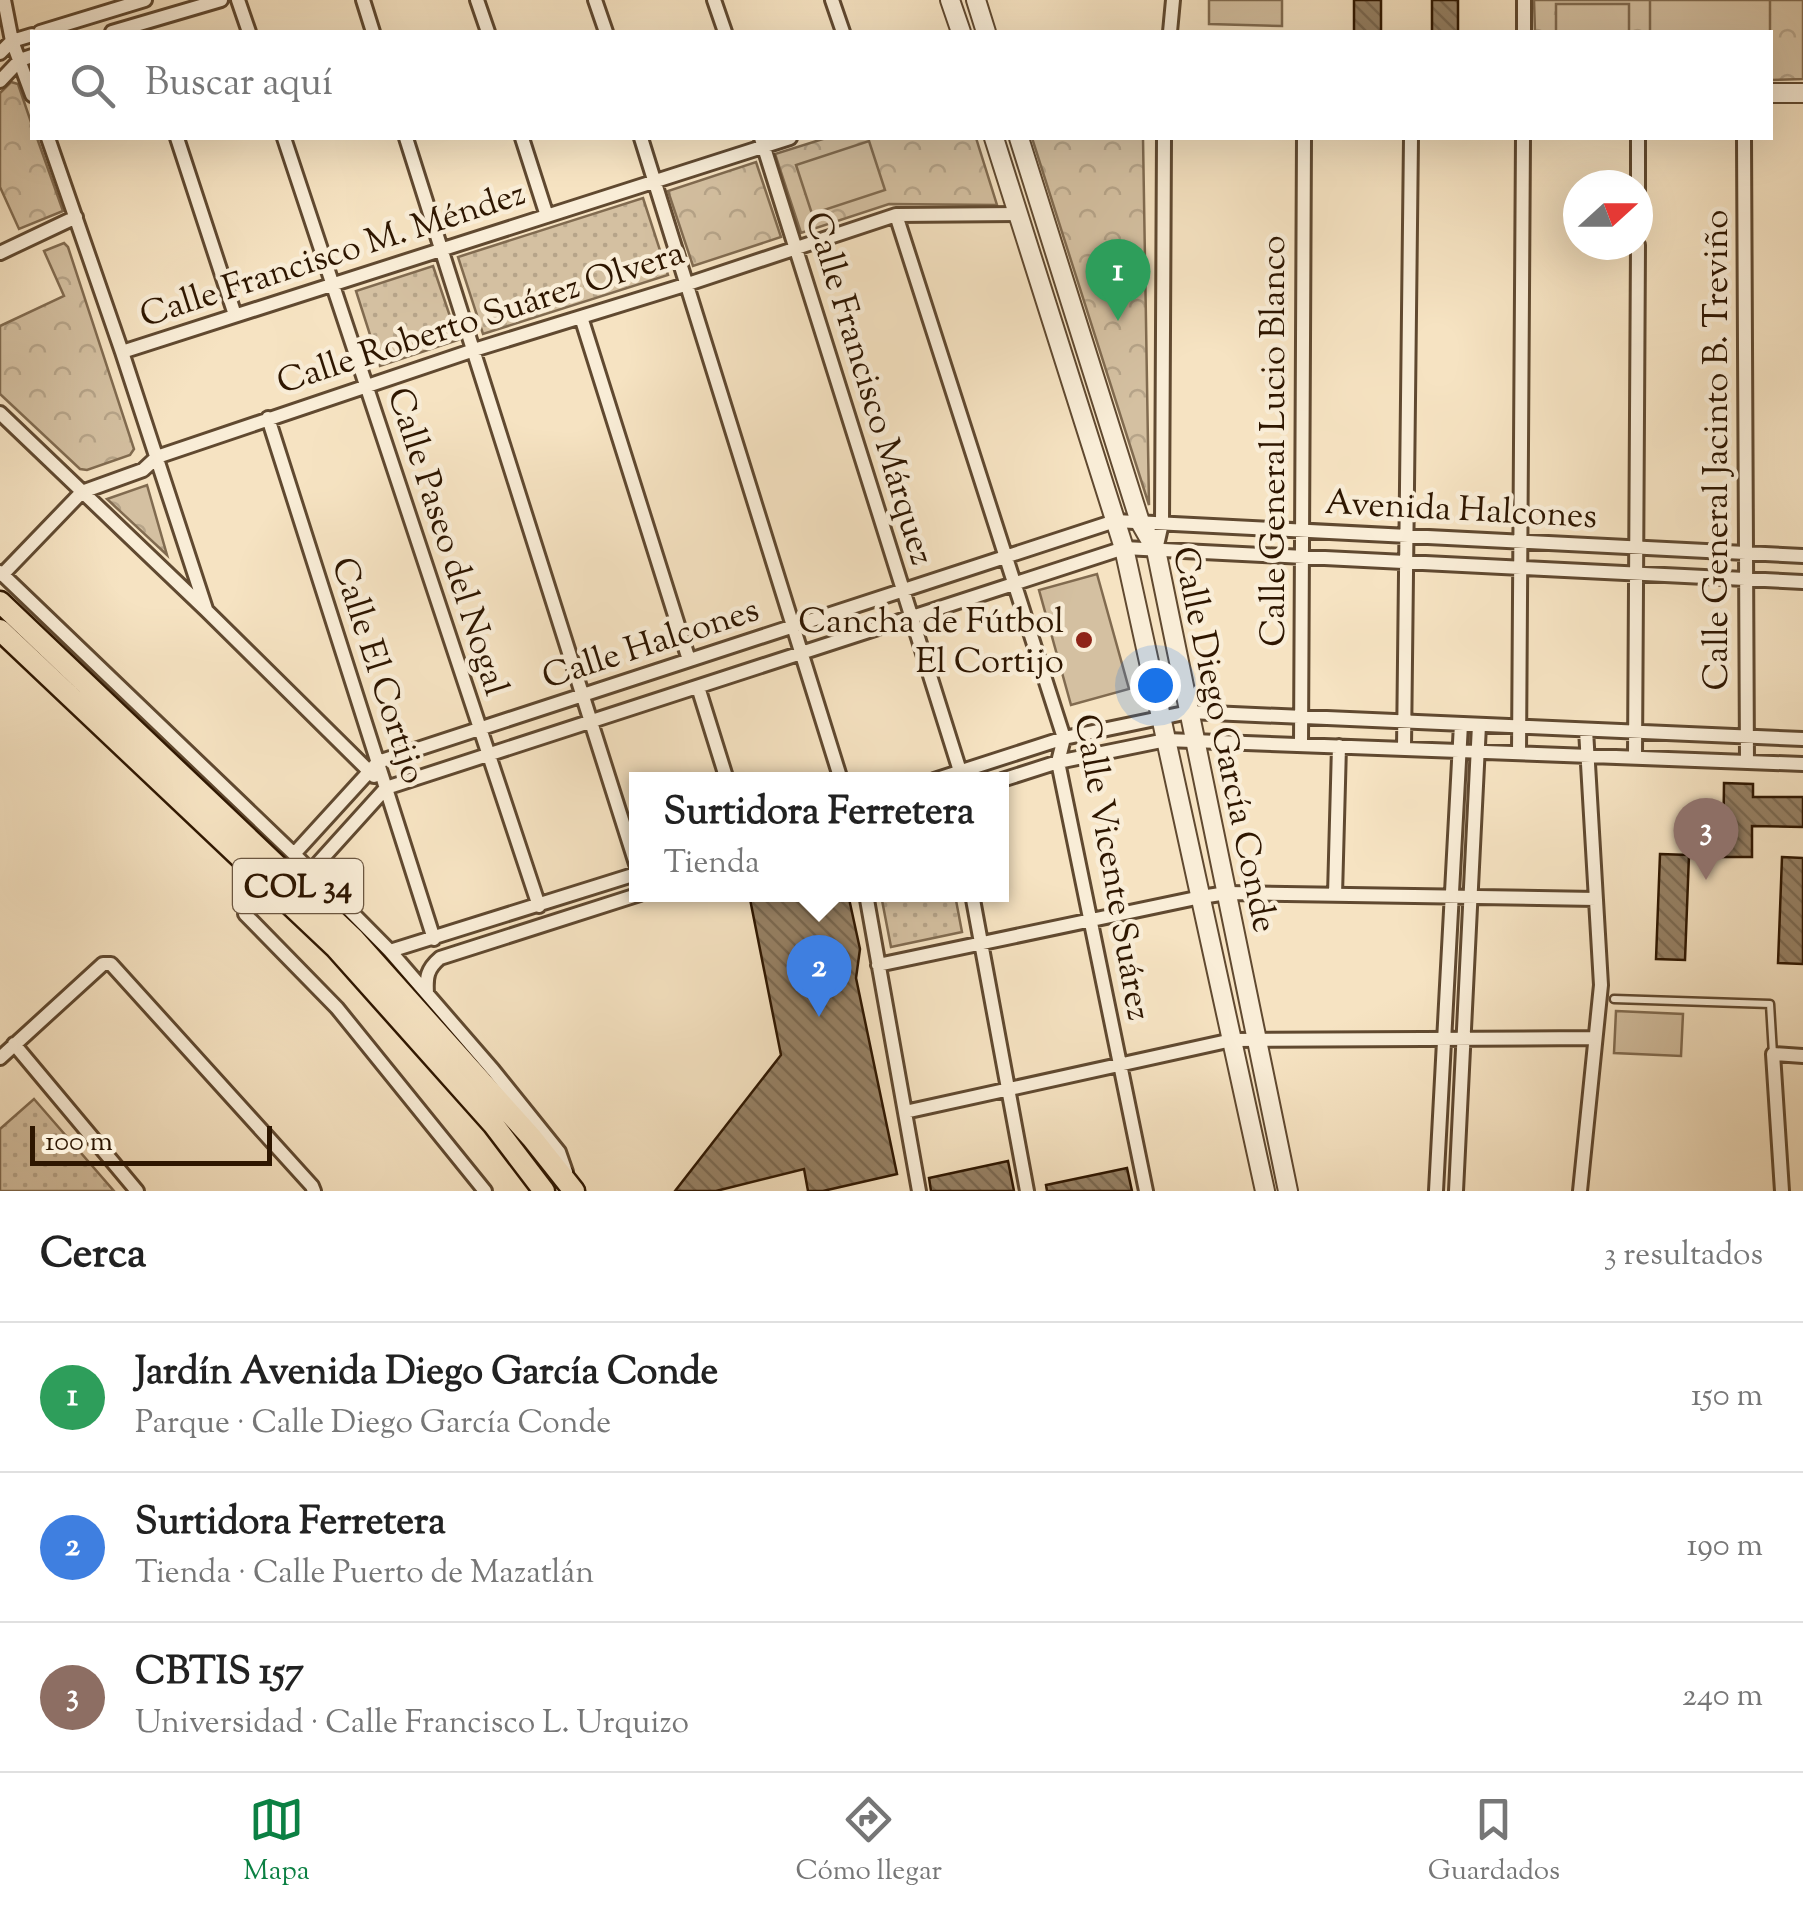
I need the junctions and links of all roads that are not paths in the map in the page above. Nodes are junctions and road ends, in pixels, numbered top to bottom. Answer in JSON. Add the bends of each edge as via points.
{"nodes":[{"id":1,"x":4,"y":0,"type":"edge"},
{"id":2,"x":221,"y":0,"type":"edge"},
{"id":3,"x":238,"y":0,"type":"edge"},
{"id":4,"x":362,"y":0,"type":"edge"},
{"id":5,"x":478,"y":0,"type":"edge"},
{"id":6,"x":596,"y":0,"type":"edge"},
{"id":7,"x":714,"y":0,"type":"edge"},
{"id":8,"x":832,"y":0,"type":"edge"},
{"id":9,"x":950,"y":0,"type":"edge"},
{"id":10,"x":976,"y":0,"type":"edge"},
{"id":11,"x":1173,"y":0,"type":"edge"},
{"id":12,"x":1524,"y":0,"type":"edge"},
{"id":13,"x":140,"y":2,"type":"edge"},
{"id":14,"x":101,"y":6,"type":"edge"},
{"id":15,"x":142,"y":28,"type":"edge"},
{"id":16,"x":45,"y":30,"type":"edge"},
{"id":17,"x":248,"y":30,"type":"edge"},
{"id":18,"x":372,"y":30,"type":"edge"},
{"id":19,"x":487,"y":30,"type":"edge"},
{"id":20,"x":605,"y":30,"type":"edge"},
{"id":21,"x":724,"y":30,"type":"edge"},
{"id":22,"x":842,"y":30,"type":"edge"},
{"id":23,"x":960,"y":30,"type":"edge"},
{"id":24,"x":985,"y":30,"type":"edge"},
{"id":25,"x":1170,"y":30,"type":"edge"},
{"id":26,"x":1524,"y":30,"type":"edge"},
{"id":27,"x":30,"y":36,"type":"edge"},
{"id":28,"x":12,"y":41,"type":"junction"},
{"id":29,"x":0,"y":53,"type":"edge"},
{"id":30,"x":26,"y":58,"type":"edge"},
{"id":31,"x":0,"y":81,"type":"edge"},
{"id":32,"x":30,"y":83,"type":"edge"},
{"id":33,"x":1803,"y":92,"type":"edge"},
{"id":34,"x":1773,"y":93,"type":"edge"},
{"id":35,"x":49,"y":140,"type":"edge"},
{"id":36,"x":178,"y":140,"type":"edge"},
{"id":37,"x":285,"y":140,"type":"edge"},
{"id":38,"x":407,"y":140,"type":"edge"},
{"id":39,"x":523,"y":140,"type":"edge"},
{"id":40,"x":642,"y":140,"type":"edge"},
{"id":41,"x":995,"y":140,"type":"edge"},
{"id":42,"x":1020,"y":140,"type":"edge"},
{"id":43,"x":1164,"y":140,"type":"edge"},
{"id":44,"x":1304,"y":140,"type":"edge"},
{"id":45,"x":1411,"y":140,"type":"edge"},
{"id":46,"x":1523,"y":140,"type":"edge"},
{"id":47,"x":1638,"y":140,"type":"edge"},
{"id":48,"x":1744,"y":140,"type":"edge"},
{"id":49,"x":762,"y":142,"type":"edge"},
{"id":50,"x":1638,"y":170,"type":"edge"},
{"id":51,"x":655,"y":181,"type":"junction"},
{"id":52,"x":1018,"y":214,"type":"junction"},
{"id":53,"x":896,"y":215,"type":"junction"},
{"id":54,"x":547,"y":216,"type":"junction"},
{"id":55,"x":76,"y":217,"type":"junction"},
{"id":56,"x":797,"y":247,"type":"junction"},
{"id":57,"x":442,"y":249,"type":"junction"},
{"id":58,"x":0,"y":253,"type":"edge"},
{"id":59,"x":1638,"y":260,"type":"edge"},
{"id":60,"x":332,"y":284,"type":"junction"},
{"id":61,"x":688,"y":284,"type":"junction"},
{"id":62,"x":235,"y":316,"type":"junction"},
{"id":63,"x":581,"y":318,"type":"junction"},
{"id":64,"x":474,"y":350,"type":"junction"},
{"id":65,"x":122,"y":352,"type":"junction"},
{"id":66,"x":366,"y":386,"type":"junction"},
{"id":67,"x":0,"y":413,"type":"edge"},
{"id":68,"x":268,"y":418,"type":"junction"},
{"id":69,"x":157,"y":457,"type":"junction"},
{"id":70,"x":82,"y":492,"type":"junction"},
{"id":71,"x":1115,"y":520,"type":"junction"},
{"id":72,"x":1140,"y":522,"type":"junction"},
{"id":73,"x":1162,"y":523,"type":"junction"},
{"id":74,"x":1302,"y":530,"type":"junction"},
{"id":75,"x":1406,"y":536,"type":"junction"},
{"id":76,"x":1521,"y":542,"type":"junction"},
{"id":77,"x":1124,"y":548,"type":"junction"},
{"id":78,"x":1636,"y":548,"type":"junction"},
{"id":79,"x":1156,"y":550,"type":"junction"},
{"id":80,"x":1746,"y":554,"type":"junction"},
{"id":81,"x":1006,"y":556,"type":"junction"},
{"id":82,"x":1803,"y":556,"type":"edge"},
{"id":83,"x":1302,"y":557,"type":"junction"},
{"id":84,"x":1406,"y":562,"type":"junction"},
{"id":85,"x":1520,"y":568,"type":"junction"},
{"id":86,"x":1,"y":574,"type":"edge"},
{"id":87,"x":1636,"y":574,"type":"junction"},
{"id":88,"x":1746,"y":579,"type":"junction"},
{"id":89,"x":1803,"y":582,"type":"edge"},
{"id":90,"x":1014,"y":584,"type":"junction"},
{"id":91,"x":902,"y":590,"type":"junction"},
{"id":92,"x":0,"y":602,"type":"edge"},
{"id":93,"x":206,"y":610,"type":"junction"},
{"id":94,"x":911,"y":617,"type":"junction"},
{"id":95,"x":794,"y":626,"type":"junction"},
{"id":96,"x":0,"y":630,"type":"edge"},
{"id":97,"x":803,"y":653,"type":"junction"},
{"id":98,"x":689,"y":660,"type":"junction"},
{"id":99,"x":698,"y":687,"type":"junction"},
{"id":100,"x":583,"y":695,"type":"junction"},
{"id":101,"x":1189,"y":712,"type":"junction"},
{"id":102,"x":1161,"y":718,"type":"junction"},
{"id":103,"x":1301,"y":718,"type":"junction"},
{"id":104,"x":591,"y":722,"type":"junction"},
{"id":105,"x":1404,"y":722,"type":"junction"},
{"id":106,"x":1461,"y":724,"type":"junction"},
{"id":107,"x":1479,"y":725,"type":"junction"},
{"id":108,"x":1519,"y":727,"type":"junction"},
{"id":109,"x":480,"y":729,"type":"junction"},
{"id":110,"x":1586,"y":730,"type":"junction"},
{"id":111,"x":1635,"y":732,"type":"junction"},
{"id":112,"x":1746,"y":737,"type":"junction"},
{"id":113,"x":1064,"y":738,"type":"junction"},
{"id":114,"x":1803,"y":739,"type":"edge"},
{"id":115,"x":1166,"y":740,"type":"junction"},
{"id":116,"x":1195,"y":740,"type":"junction"},
{"id":117,"x":1301,"y":744,"type":"junction"},
{"id":118,"x":1339,"y":746,"type":"junction"},
{"id":119,"x":1404,"y":748,"type":"junction"},
{"id":120,"x":1460,"y":751,"type":"junction"},
{"id":121,"x":1478,"y":751,"type":"junction"},
{"id":122,"x":1519,"y":753,"type":"junction"},
{"id":123,"x":488,"y":755,"type":"junction"},
{"id":124,"x":1586,"y":756,"type":"junction"},
{"id":125,"x":1635,"y":757,"type":"junction"},
{"id":126,"x":1747,"y":761,"type":"junction"},
{"id":127,"x":1058,"y":762,"type":"junction"},
{"id":128,"x":1803,"y":764,"type":"edge"},
{"id":129,"x":373,"y":767,"type":"junction"},
{"id":130,"x":725,"y":772,"type":"edge"},
{"id":131,"x":838,"y":772,"type":"edge"},
{"id":132,"x":960,"y":772,"type":"joint"},
{"id":133,"x":1009,"y":778,"type":"edge"},
{"id":134,"x":386,"y":788,"type":"junction"},
{"id":135,"x":629,"y":842,"type":"edge"},
{"id":136,"x":294,"y":854,"type":"junction"},
{"id":137,"x":311,"y":871,"type":"junction"},
{"id":138,"x":629,"y":876,"type":"edge"},
{"id":139,"x":1226,"y":893,"type":"junction"},
{"id":140,"x":1335,"y":895,"type":"junction"},
{"id":141,"x":1200,"y":897,"type":"junction"},
{"id":142,"x":1452,"y":897,"type":"junction"},
{"id":143,"x":1470,"y":897,"type":"junction"},
{"id":144,"x":629,"y":898,"type":"edge"},
{"id":145,"x":1596,"y":899,"type":"junction"},
{"id":146,"x":867,"y":902,"type":"edge"},
{"id":147,"x":973,"y":902,"type":"edge"},
{"id":148,"x":539,"y":906,"type":"junction"},
{"id":149,"x":245,"y":914,"type":"dead end"},
{"id":150,"x":1091,"y":920,"type":"junction"},
{"id":151,"x":434,"y":939,"type":"junction"},
{"id":152,"x":980,"y":943,"type":"junction"},
{"id":153,"x":390,"y":951,"type":"junction"},
{"id":154,"x":878,"y":964,"type":"junction"},
{"id":155,"x":427,"y":993,"type":"junction"},
{"id":156,"x":1614,"y":999,"type":"dead end"},
{"id":157,"x":1444,"y":1038,"type":"junction"},
{"id":158,"x":1464,"y":1038,"type":"junction"},
{"id":159,"x":1595,"y":1038,"type":"junction"},
{"id":160,"x":1256,"y":1039,"type":"junction"},
{"id":161,"x":1232,"y":1040,"type":"junction"},
{"id":162,"x":14,"y":1044,"type":"junction"},
{"id":163,"x":1773,"y":1054,"type":"junction"},
{"id":164,"x":1803,"y":1056,"type":"edge"},
{"id":165,"x":0,"y":1058,"type":"edge"},
{"id":166,"x":1120,"y":1064,"type":"junction"},
{"id":167,"x":1008,"y":1090,"type":"junction"},
{"id":168,"x":905,"y":1112,"type":"junction"},
{"id":169,"x":575,"y":1189,"type":"edge"},
{"id":170,"x":137,"y":1191,"type":"edge"},
{"id":171,"x":314,"y":1191,"type":"edge"},
{"id":172,"x":486,"y":1191,"type":"edge"},
{"id":173,"x":544,"y":1191,"type":"edge"},
{"id":174,"x":919,"y":1191,"type":"edge"},
{"id":175,"x":1026,"y":1191,"type":"edge"},
{"id":176,"x":1146,"y":1191,"type":"edge"},
{"id":177,"x":1265,"y":1191,"type":"edge"},
{"id":178,"x":1288,"y":1191,"type":"edge"},
{"id":179,"x":1436,"y":1191,"type":"edge"},
{"id":180,"x":1456,"y":1191,"type":"edge"},
{"id":181,"x":1580,"y":1191,"type":"edge"},
{"id":182,"x":1782,"y":1191,"type":"edge"}],
"edges":[{"from":1,"to":28,"type":"street"},
{"from":2,"to":15,"type":"street"},
{"from":3,"to":17,"type":"street"},
{"from":4,"to":18,"type":"street"},
{"from":5,"to":19,"type":"street"},
{"from":6,"to":20,"type":"street"},
{"from":7,"to":21,"type":"street"},
{"from":8,"to":22,"type":"street"},
{"from":9,"to":23,"type":"street"},
{"from":10,"to":24,"type":"street"},
{"from":11,"to":25,"type":"street"},
{"from":12,"to":26,"type":"street"},
{"from":13,"to":14,"type":"street"},
{"from":13,"to":15,"type":"street"},
{"from":14,"to":16,"type":"street"},
{"from":27,"to":28,"type":"street"},
{"from":28,"to":29,"type":"street"},
{"from":28,"to":30,"type":"street"},
{"from":30,"to":31,"type":"street"},
{"from":30,"to":32,"type":"street"},
{"from":33,"to":34,"type":"street"},
{"from":35,"to":55,"type":"street"},
{"from":36,"to":62,"type":"street"},
{"from":37,"to":60,"type":"street","name":"Calle Paseo del Nogal"},
{"from":38,"to":57,"type":"street"},
{"from":39,"to":54,"type":"street"},
{"from":40,"to":51,"type":"street"},
{"from":41,"to":52,"type":"street","name":"Calle Diego García Conde"},
{"from":42,"to":72,"type":"street","name":"Calle Diego García Conde"},
{"from":43,"to":73,"type":"street"},
{"from":44,"to":74,"type":"street","name":"Calle General Lucio Blanco"},
{"from":45,"to":75,"type":"street"},
{"from":46,"to":76,"type":"street"},
{"from":47,"to":50,"type":"street"},
{"from":48,"to":80,"type":"street","name":"Calle General Jacinto B. Treviño"},
{"from":49,"to":51,"type":"street","name":"Calle Francisco M. Méndez"},
{"from":49,"to":56,"type":"street","name":"Calle Francisco Márquez"},
{"from":51,"to":54,"type":"street","name":"Calle Francisco M. Méndez"},
{"from":51,"to":61,"type":"street"},
{"from":52,"to":53,"type":"street","name":"Calle Roberto Suárez Olvera"},
{"from":52,"to":71,"type":"street","name":"Calle Diego García Conde"},
{"from":53,"to":56,"type":"street","name":"Calle Roberto Suárez Olvera"},
{"from":53,"to":81,"type":"street","name":"Calle Vicente Suárez"},
{"from":54,"to":57,"type":"street","name":"Calle Francisco M. Méndez"},
{"from":55,"to":58,"type":"street"},
{"from":55,"to":65,"type":"street"},
{"from":56,"to":61,"type":"street","name":"Calle Roberto Suárez Olvera"},
{"from":56,"to":91,"type":"street","name":"Calle Francisco Márquez"},
{"from":57,"to":60,"type":"street","name":"Calle Francisco M. Méndez"},
{"from":57,"to":64,"type":"street"},
{"from":59,"to":78,"type":"street"},
{"from":60,"to":62,"type":"street","name":"Calle Francisco M. Méndez"},
{"from":60,"to":66,"type":"street","name":"Calle Paseo del Nogal"},
{"from":61,"to":63,"type":"street","name":"Calle Roberto Suárez Olvera"},
{"from":61,"to":95,"type":"street"},
{"from":62,"to":65,"type":"street","name":"Calle Francisco M. Méndez"},
{"from":63,"to":64,"type":"street","name":"Calle Roberto Suárez Olvera"},
{"from":63,"to":98,"type":"street"},
{"from":64,"to":66,"type":"street","name":"Calle Roberto Suárez Olvera"},
{"from":64,"to":100,"type":"street"},
{"from":65,"to":69,"type":"street"},
{"from":66,"to":68,"type":"street","name":"Calle Roberto Suárez Olvera"},
{"from":66,"to":109,"type":"street","name":"Calle Paseo del Nogal"},
{"from":67,"to":70,"type":"street"},
{"from":68,"to":69,"type":"street","name":"Calle Roberto Suárez Olvera"},
{"from":68,"to":129,"type":"street","name":"Calle El Cortijo"},
{"from":69,"to":70,"type":"street","name":"Calle Roberto Suárez Olvera","via":[[143,470]]},
{"from":69,"to":93,"type":"street"},
{"from":70,"to":86,"type":"street","name":"Calle Roberto Suárez Olvera"},
{"from":70,"to":93,"type":"street"},
{"from":71,"to":72,"type":"street","name":"Avenida Halcones"},
{"from":71,"to":77,"type":"street","name":"Calle Diego García Conde"},
{"from":71,"to":81,"type":"street","name":"Calle Halcones"},
{"from":72,"to":73,"type":"street","name":"Avenida Halcones"},
{"from":72,"to":79,"type":"street","name":"Calle Diego García Conde"},
{"from":73,"to":74,"type":"street","name":"Avenida Halcones"},
{"from":73,"to":79,"type":"street"},
{"from":74,"to":75,"type":"street","name":"Avenida Halcones"},
{"from":74,"to":83,"type":"street","name":"Calle General Lucio Blanco"},
{"from":75,"to":76,"type":"street","name":"Avenida Halcones"},
{"from":75,"to":84,"type":"street"},
{"from":76,"to":78,"type":"street","name":"Avenida Halcones"},
{"from":76,"to":85,"type":"street"},
{"from":77,"to":79,"type":"street","name":"Avenida Halcones"},
{"from":77,"to":90,"type":"street","name":"Calle Halcones"},
{"from":77,"to":102,"type":"street","name":"Calle Diego García Conde"},
{"from":78,"to":80,"type":"street","name":"Avenida Halcones"},
{"from":78,"to":87,"type":"street"},
{"from":79,"to":83,"type":"street","name":"Avenida Halcones"},
{"from":79,"to":101,"type":"street","name":"Calle Diego García Conde"},
{"from":80,"to":82,"type":"street","name":"Avenida Halcones"},
{"from":80,"to":88,"type":"street","name":"Calle General Jacinto B. Treviño"},
{"from":81,"to":90,"type":"street","name":"Calle Vicente Suárez"},
{"from":81,"to":91,"type":"street","name":"Calle Halcones"},
{"from":83,"to":84,"type":"street","name":"Avenida Halcones"},
{"from":83,"to":103,"type":"street","name":"Calle General Lucio Blanco"},
{"from":84,"to":85,"type":"street","name":"Avenida Halcones"},
{"from":84,"to":105,"type":"street"},
{"from":85,"to":87,"type":"street","name":"Avenida Halcones"},
{"from":85,"to":108,"type":"street"},
{"from":86,"to":136,"type":"street"},
{"from":87,"to":88,"type":"street","name":"Avenida Halcones"},
{"from":87,"to":111,"type":"street"},
{"from":88,"to":89,"type":"street","name":"Avenida Halcones"},
{"from":88,"to":112,"type":"street","name":"Calle General Jacinto B. Treviño"},
{"from":90,"to":94,"type":"street","name":"Calle Halcones"},
{"from":90,"to":113,"type":"street","name":"Calle Vicente Suárez"},
{"from":91,"to":94,"type":"street","name":"Calle Francisco Márquez"},
{"from":91,"to":95,"type":"street","name":"Calle Halcones"},
{"from":92,"to":169,"type":"main road","number":"COL 34","via":[[353,938]]},
{"from":93,"to":129,"type":"street"},
{"from":94,"to":97,"type":"street","name":"Calle Halcones"},
{"from":94,"to":132,"type":"street","name":"Calle Francisco Márquez"},
{"from":95,"to":97,"type":"street"},
{"from":95,"to":98,"type":"street","name":"Calle Halcones"},
{"from":96,"to":173,"type":"main road","number":"COL 34","via":[[336,948]]},
{"from":97,"to":99,"type":"street","name":"Calle Halcones"},
{"from":97,"to":131,"type":"street"},
{"from":98,"to":100,"type":"street","name":"Calle Halcones"},
{"from":99,"to":104,"type":"street","name":"Calle Halcones"},
{"from":99,"to":130,"type":"street"},
{"from":100,"to":104,"type":"street"},
{"from":100,"to":109,"type":"street","name":"Calle Halcones"},
{"from":101,"to":102,"type":"street"},
{"from":101,"to":103,"type":"street"},
{"from":101,"to":116,"type":"street","name":"Calle Diego García Conde"},
{"from":102,"to":113,"type":"street"},
{"from":102,"to":115,"type":"street","name":"Calle Diego García Conde"},
{"from":103,"to":105,"type":"street"},
{"from":103,"to":117,"type":"street","name":"Calle General Lucio Blanco"},
{"from":104,"to":123,"type":"street","name":"Calle Halcones"},
{"from":104,"to":135,"type":"street"},
{"from":105,"to":106,"type":"street"},
{"from":105,"to":119,"type":"street"},
{"from":106,"to":107,"type":"street"},
{"from":106,"to":120,"type":"street"},
{"from":107,"to":108,"type":"street"},
{"from":107,"to":121,"type":"street"},
{"from":108,"to":110,"type":"street"},
{"from":108,"to":122,"type":"street"},
{"from":109,"to":123,"type":"street","name":"Calle Paseo del Nogal"},
{"from":109,"to":129,"type":"street","name":"Calle Halcones"},
{"from":110,"to":111,"type":"street"},
{"from":110,"to":124,"type":"street"},
{"from":111,"to":112,"type":"street"},
{"from":111,"to":125,"type":"street"},
{"from":112,"to":114,"type":"street"},
{"from":112,"to":126,"type":"street","name":"Calle General Jacinto B. Treviño"},
{"from":113,"to":127,"type":"street","name":"Calle Vicente Suárez"},
{"from":113,"to":132,"type":"street"},
{"from":115,"to":116,"type":"street"},
{"from":115,"to":127,"type":"street"},
{"from":115,"to":141,"type":"street","name":"Calle Diego García Conde"},
{"from":116,"to":117,"type":"street"},
{"from":116,"to":139,"type":"street","name":"Calle Diego García Conde"},
{"from":117,"to":118,"type":"street"},
{"from":118,"to":119,"type":"street"},
{"from":118,"to":140,"type":"street"},
{"from":119,"to":120,"type":"street"},
{"from":120,"to":121,"type":"street"},
{"from":120,"to":142,"type":"street"},
{"from":121,"to":122,"type":"street"},
{"from":121,"to":143,"type":"street"},
{"from":122,"to":124,"type":"street"},
{"from":123,"to":134,"type":"street","name":"Calle Halcones"},
{"from":123,"to":148,"type":"street","name":"Calle Paseo del Nogal"},
{"from":124,"to":125,"type":"street"},
{"from":124,"to":145,"type":"street"},
{"from":125,"to":126,"type":"street"},
{"from":126,"to":128,"type":"street"},
{"from":127,"to":133,"type":"street"},
{"from":127,"to":150,"type":"street","name":"Calle Vicente Suárez"},
{"from":129,"to":134,"type":"street"},
{"from":129,"to":136,"type":"street","name":"Calle Halcones"},
{"from":134,"to":137,"type":"street","name":"Calle Halcones"},
{"from":134,"to":151,"type":"street","name":"Calle El Cortijo"},
{"from":136,"to":137,"type":"street"},
{"from":137,"to":153,"type":"street"},
{"from":138,"to":148,"type":"street"},
{"from":139,"to":140,"type":"street"},
{"from":139,"to":141,"type":"street"},
{"from":139,"to":160,"type":"street","name":"Calle Diego García Conde"},
{"from":140,"to":142,"type":"street"},
{"from":141,"to":150,"type":"street"},
{"from":141,"to":161,"type":"street","name":"Calle Diego García Conde"},
{"from":142,"to":143,"type":"street"},
{"from":142,"to":157,"type":"street"},
{"from":143,"to":145,"type":"street"},
{"from":143,"to":158,"type":"street"},
{"from":144,"to":155,"type":"street","via":[[440,958],[430,966]]},
{"from":145,"to":159,"type":"street","via":[[1601,984]]},
{"from":146,"to":154,"type":"street"},
{"from":147,"to":152,"type":"street"},
{"from":148,"to":151,"type":"street"},
{"from":149,"to":172,"type":"street","via":[[336,1008]]},
{"from":150,"to":152,"type":"street"},
{"from":150,"to":166,"type":"street","name":"Calle Vicente Suárez"},
{"from":151,"to":153,"type":"street"},
{"from":152,"to":154,"type":"street"},
{"from":152,"to":167,"type":"street"},
{"from":153,"to":155,"type":"street"},
{"from":154,"to":168,"type":"street"},
{"from":155,"to":169,"type":"street","via":[[560,1152]]},
{"from":156,"to":163,"type":"lane","via":[[1770,1004]]},
{"from":157,"to":158,"type":"street"},
{"from":157,"to":160,"type":"street"},
{"from":157,"to":179,"type":"street"},
{"from":158,"to":159,"type":"street"},
{"from":158,"to":180,"type":"street"},
{"from":159,"to":181,"type":"street"},
{"from":160,"to":161,"type":"street"},
{"from":160,"to":178,"type":"street","name":"Calle Diego García Conde"},
{"from":161,"to":166,"type":"street"},
{"from":161,"to":177,"type":"street","name":"Calle Diego García Conde"},
{"from":162,"to":165,"type":"street"},
{"from":162,"to":170,"type":"street"},
{"from":162,"to":171,"type":"street","via":[[102,964],[111,964]]},
{"from":163,"to":164,"type":"street"},
{"from":163,"to":182,"type":"street"},
{"from":166,"to":167,"type":"street"},
{"from":166,"to":176,"type":"street","name":"Calle Vicente Suárez"},
{"from":167,"to":168,"type":"street"},
{"from":167,"to":175,"type":"street"},
{"from":168,"to":174,"type":"street"}]}
